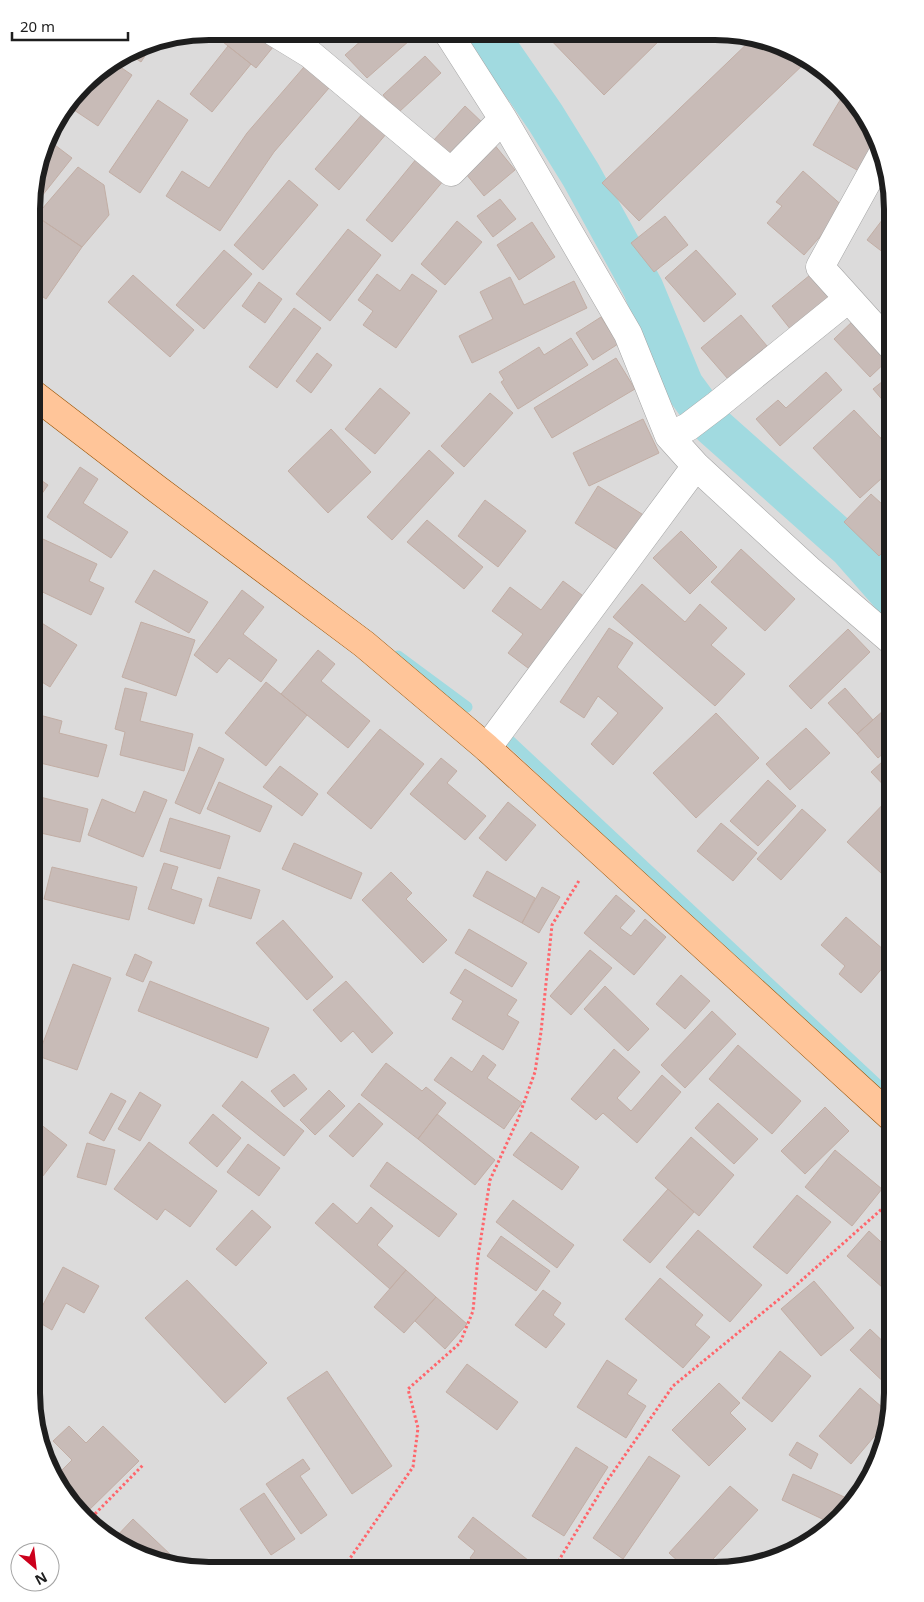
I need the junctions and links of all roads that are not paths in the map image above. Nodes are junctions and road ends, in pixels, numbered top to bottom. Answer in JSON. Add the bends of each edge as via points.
{"nodes":[{"id":1,"x":287,"y":40,"type":"edge"},
{"id":2,"x":452,"y":40,"type":"edge"},
{"id":3,"x":503,"y":119,"type":"junction"},
{"id":4,"x":878,"y":164,"type":"edge"},
{"id":5,"x":848,"y":299,"type":"junction"},
{"id":6,"x":884,"y":338,"type":"edge"},
{"id":7,"x":40,"y":399,"type":"edge"},
{"id":8,"x":679,"y":432,"type":"junction"},
{"id":9,"x":696,"y":466,"type":"junction"},
{"id":10,"x":884,"y":634,"type":"edge"},
{"id":11,"x":487,"y":748,"type":"junction"},
{"id":12,"x":884,"y":1111,"type":"edge"}],
"edges":[{"from":1,"to":3,"type":"street","via":[[310,54],[451,172]]},
{"from":2,"to":3,"type":"street"},
{"from":3,"to":8,"type":"street","via":[[628,334]]},
{"from":4,"to":5,"type":"street","via":[[820,268]]},
{"from":5,"to":6,"type":"street"},
{"from":5,"to":8,"type":"street"},
{"from":7,"to":11,"type":"main road","via":[[364,644]]},
{"from":8,"to":9,"type":"street"},
{"from":9,"to":10,"type":"street"},
{"from":9,"to":11,"type":"street"},
{"from":11,"to":12,"type":"main road"}]}
